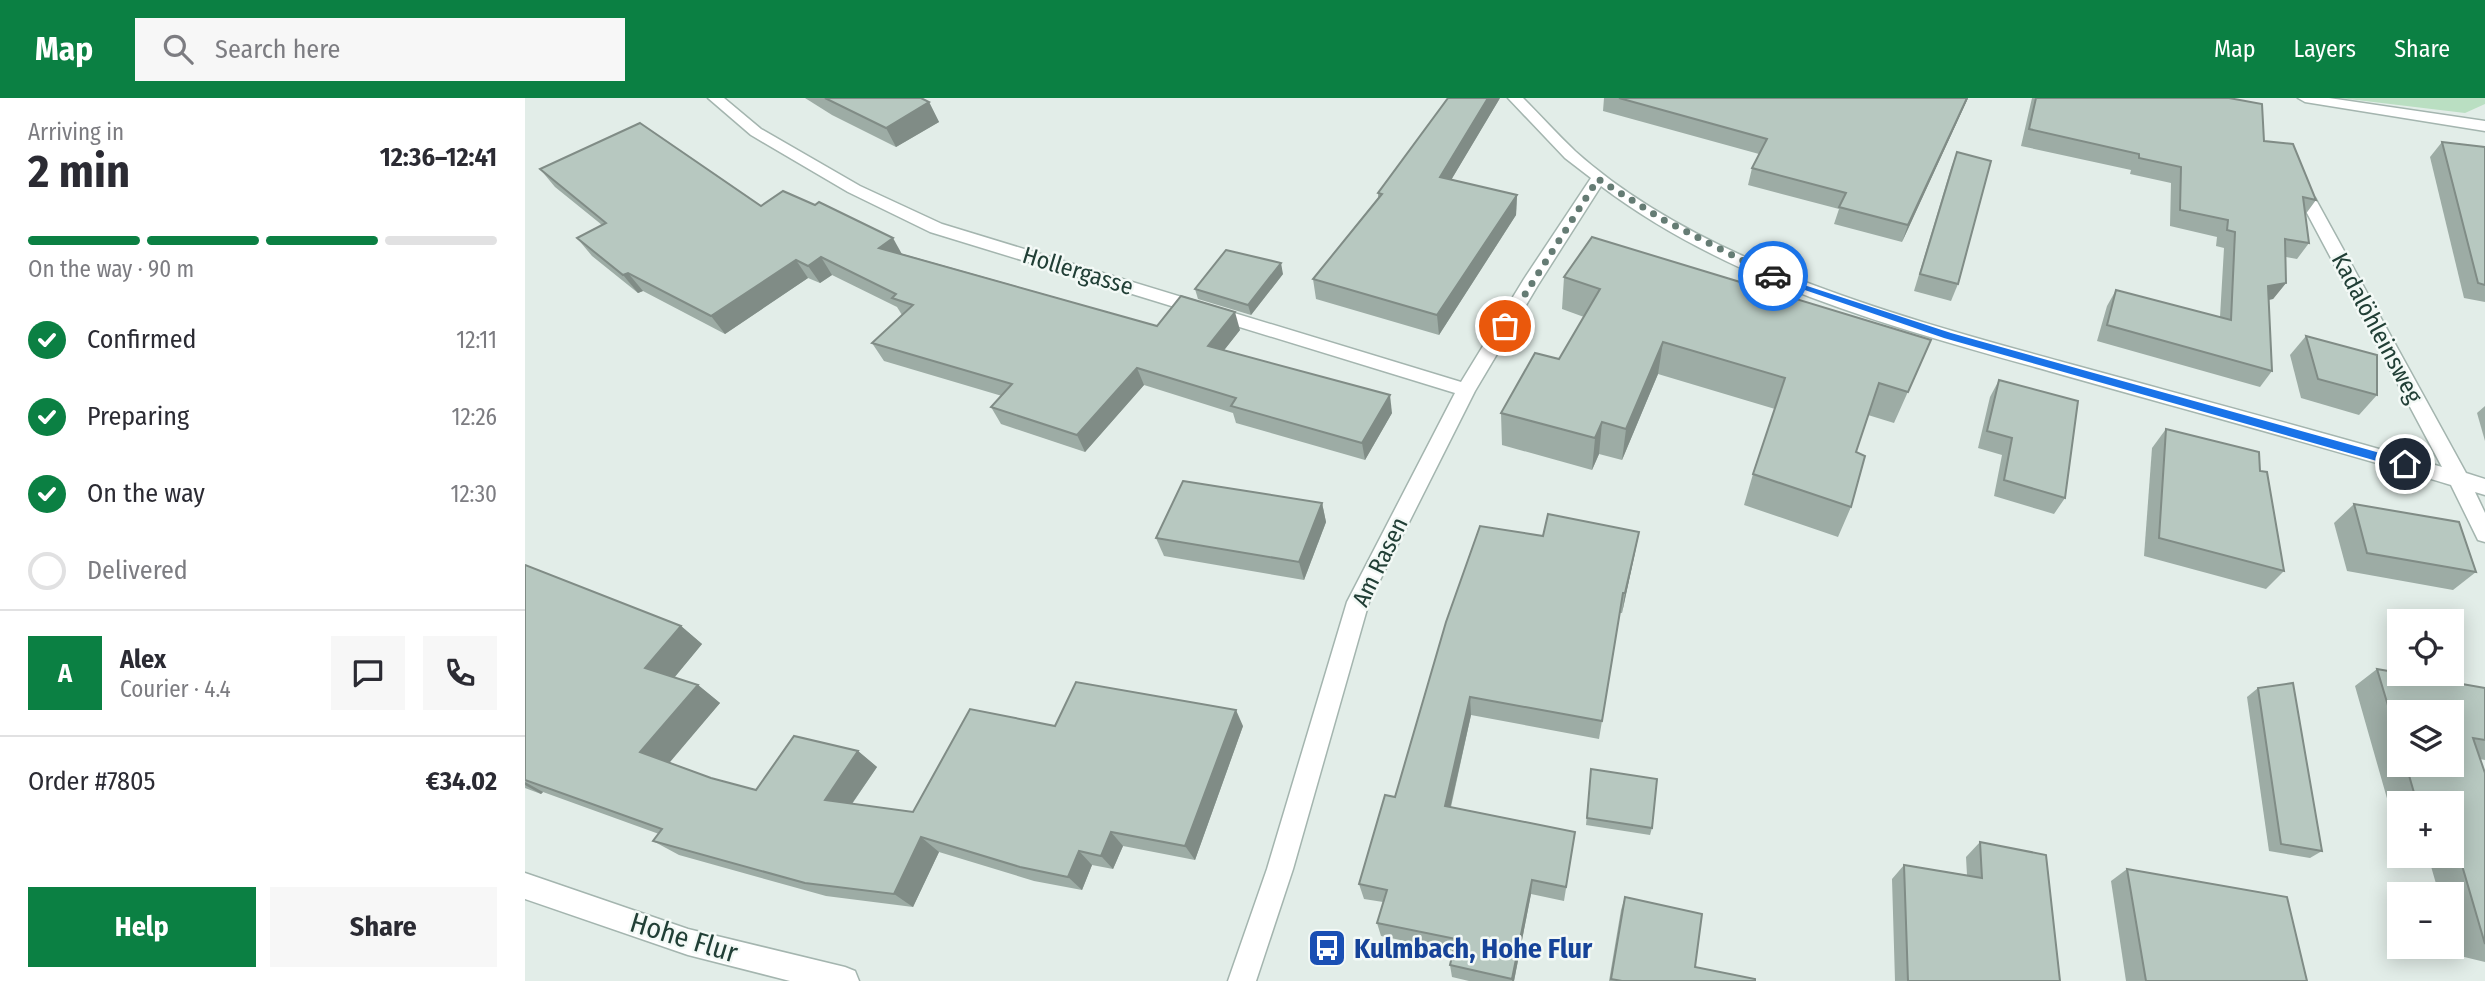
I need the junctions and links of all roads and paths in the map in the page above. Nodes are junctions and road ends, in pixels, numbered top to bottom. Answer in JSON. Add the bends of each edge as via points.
{"nodes":[{"id":1,"x":715,"y":98,"type":"edge"},
{"id":2,"x":1515,"y":98,"type":"edge"},
{"id":3,"x":2305,"y":98,"type":"edge"},
{"id":4,"x":2485,"y":126,"type":"edge"},
{"id":5,"x":1598,"y":179,"type":"junction"},
{"id":6,"x":2307,"y":198,"type":"edge"},
{"id":7,"x":1466,"y":390,"type":"junction"},
{"id":8,"x":2459,"y":480,"type":"junction"},
{"id":9,"x":2485,"y":487,"type":"edge"},
{"id":10,"x":2485,"y":534,"type":"edge"},
{"id":11,"x":525,"y":886,"type":"edge"},
{"id":12,"x":845,"y":981,"type":"edge"},
{"id":13,"x":1242,"y":981,"type":"edge"}],
"edges":[{"from":1,"to":7,"type":"street","name":"Hollergasse","via":[[756,132],[853,189],[936,228]]},
{"from":2,"to":5,"type":"street"},
{"from":3,"to":4,"type":"street"},
{"from":5,"to":7,"type":"street","name":"Am Rasen"},
{"from":5,"to":8,"type":"street","via":[[1766,274],[1948,336]]},
{"from":6,"to":8,"type":"street","name":"Kadalöhleinsweg"},
{"from":7,"to":13,"type":"street","name":"Am Rasen","via":[[1358,602],[1280,869]]},
{"from":8,"to":9,"type":"street"},
{"from":8,"to":10,"type":"street","name":"Kadalöhleinsweg"},
{"from":11,"to":12,"type":"street","name":"Hohe Flur","via":[[688,942]]}]}
